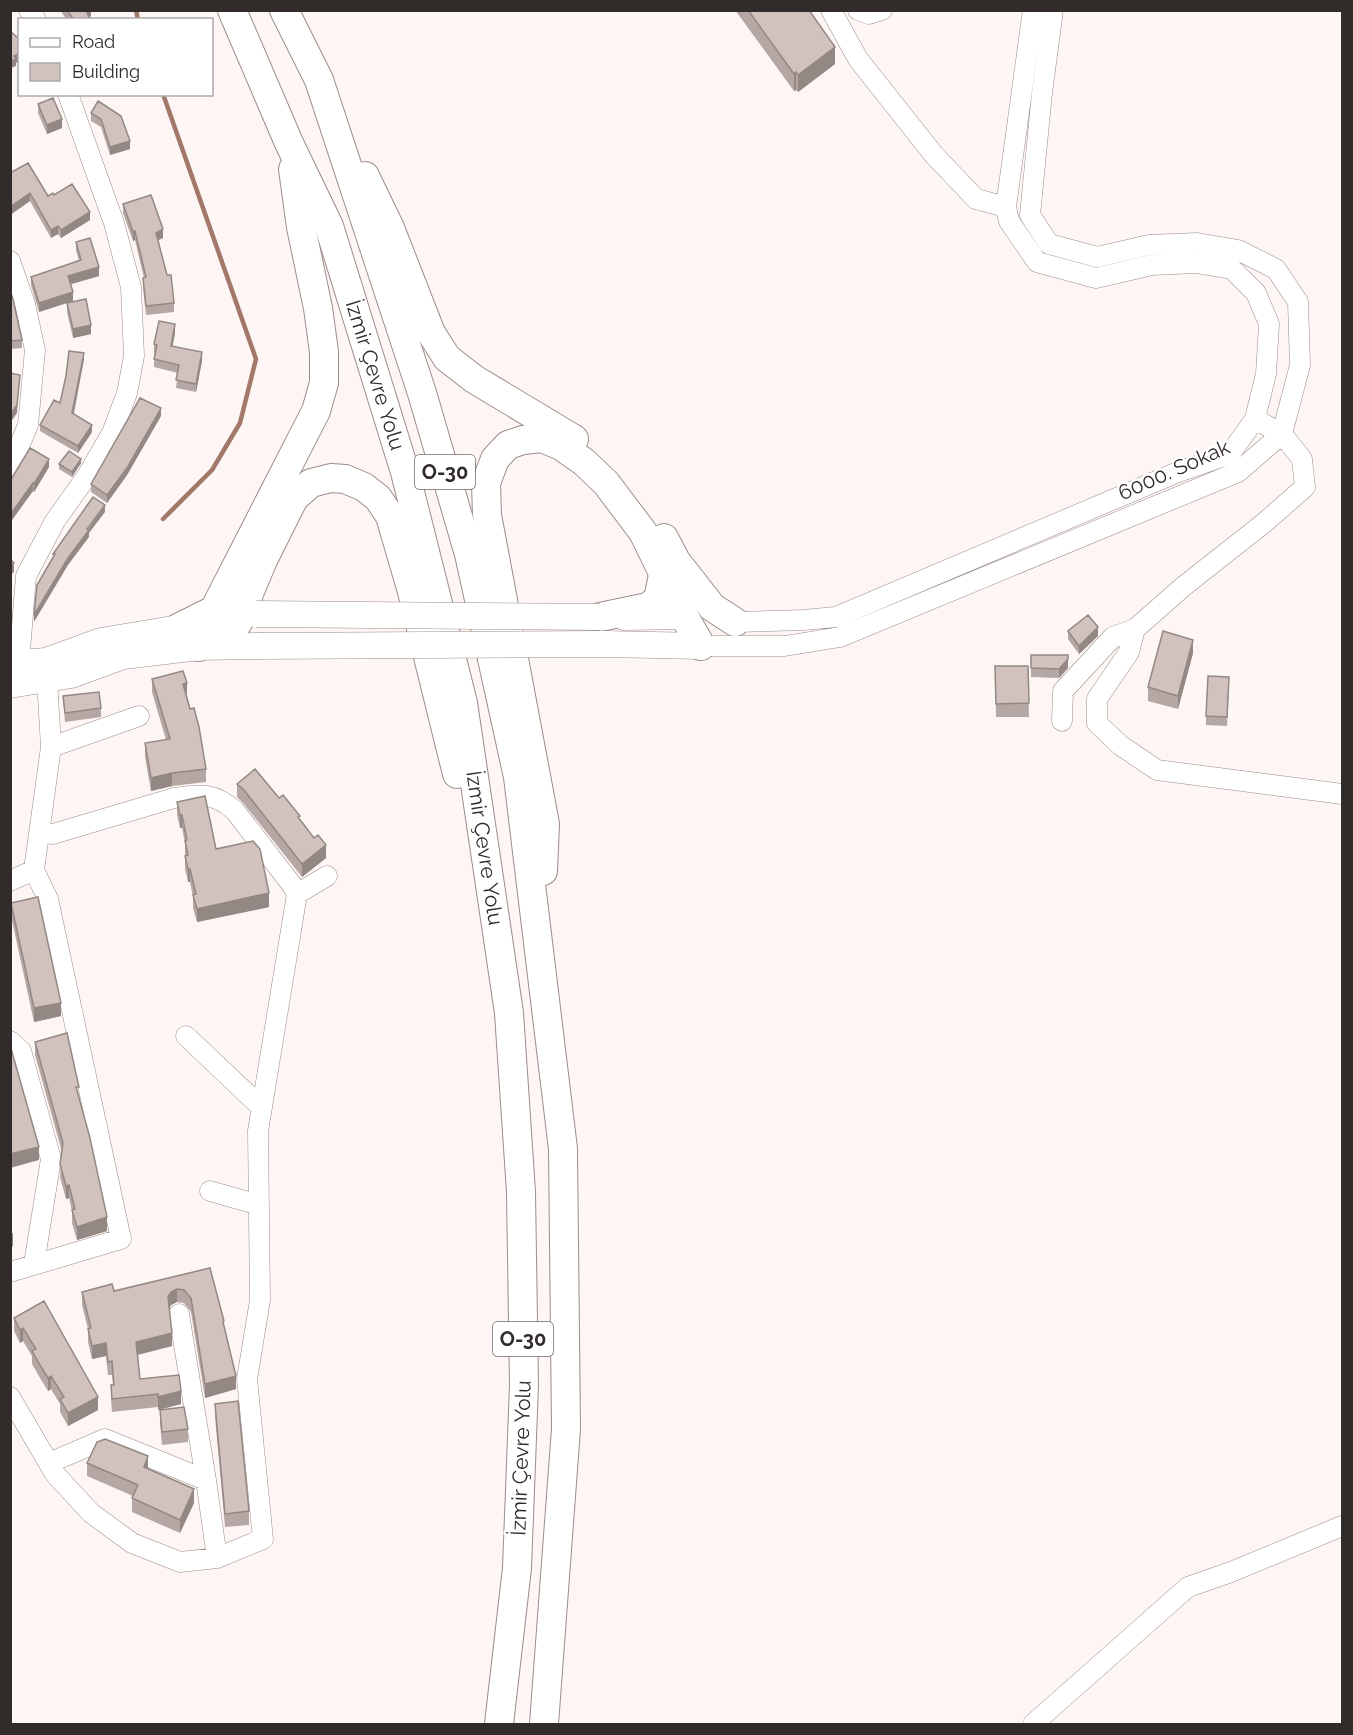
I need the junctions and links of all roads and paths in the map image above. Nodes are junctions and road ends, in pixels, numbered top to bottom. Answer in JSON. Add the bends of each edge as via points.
{"nodes":[{"id":1,"x":232,"y":10,"type":"edge"},
{"id":2,"x":284,"y":10,"type":"edge"},
{"id":3,"x":831,"y":10,"type":"edge"},
{"id":4,"x":858,"y":10,"type":"edge"},
{"id":5,"x":882,"y":10,"type":"edge"},
{"id":6,"x":1033,"y":10,"type":"edge"},
{"id":7,"x":1053,"y":10,"type":"edge"},
{"id":8,"x":319,"y":80,"type":"junction"},
{"id":9,"x":69,"y":96,"type":"edge"},
{"id":10,"x":289,"y":143,"type":"junction"},
{"id":11,"x":1006,"y":207,"type":"junction"},
{"id":12,"x":10,"y":261,"type":"edge"},
{"id":13,"x":1255,"y":419,"type":"junction"},
{"id":14,"x":1281,"y":434,"type":"junction"},
{"id":15,"x":10,"y":468,"type":"edge"},
{"id":16,"x":670,"y":568,"type":"junction"},
{"id":17,"x":237,"y":614,"type":"junction"},
{"id":18,"x":692,"y":616,"type":"junction"},
{"id":19,"x":735,"y":622,"type":"junction"},
{"id":20,"x":178,"y":628,"type":"joint"},
{"id":21,"x":1135,"y":629,"type":"junction"},
{"id":22,"x":603,"y":631,"type":"junction"},
{"id":23,"x":260,"y":646,"type":"junction"},
{"id":24,"x":701,"y":646,"type":"junction"},
{"id":25,"x":199,"y":647,"type":"junction"},
{"id":26,"x":13,"y":671,"type":"edge"},
{"id":27,"x":47,"y":679,"type":"junction"},
{"id":28,"x":139,"y":716,"type":"dead end"},
{"id":29,"x":1062,"y":720,"type":"dead end"},
{"id":30,"x":51,"y":747,"type":"junction"},
{"id":31,"x":1342,"y":794,"type":"edge"},
{"id":32,"x":40,"y":833,"type":"junction"},
{"id":33,"x":34,"y":870,"type":"junction"},
{"id":34,"x":327,"y":876,"type":"dead end"},
{"id":35,"x":10,"y":881,"type":"edge"},
{"id":36,"x":297,"y":894,"type":"junction"},
{"id":37,"x":539,"y":951,"type":"junction"},
{"id":38,"x":501,"y":954,"type":"junction"},
{"id":39,"x":186,"y":1036,"type":"dead end"},
{"id":40,"x":10,"y":1041,"type":"edge"},
{"id":41,"x":262,"y":1108,"type":"junction"},
{"id":42,"x":210,"y":1191,"type":"dead end"},
{"id":43,"x":259,"y":1205,"type":"junction"},
{"id":44,"x":34,"y":1264,"type":"junction"},
{"id":45,"x":10,"y":1272,"type":"edge"},
{"id":46,"x":179,"y":1314,"type":"dead end"},
{"id":47,"x":10,"y":1397,"type":"edge"},
{"id":48,"x":49,"y":1463,"type":"junction"},
{"id":49,"x":206,"y":1480,"type":"junction"},
{"id":50,"x":1342,"y":1526,"type":"edge"},
{"id":51,"x":217,"y":1558,"type":"junction"},
{"id":52,"x":498,"y":1725,"type":"edge"},
{"id":53,"x":544,"y":1725,"type":"edge"},
{"id":54,"x":1032,"y":1725,"type":"edge"}],
"edges":[{"from":1,"to":10,"type":"highway","name":"İzmir Çevre Yolu","number":"O-30"},
{"from":2,"to":8,"type":"highway","name":"İzmir Çevre Yolu","number":"O-30"},
{"from":3,"to":11,"type":"street","via":[[858,59],[934,155],[976,199]]},
{"from":4,"to":5,"type":"street","via":[[869,14]]},
{"from":6,"to":11,"type":"street"},
{"from":7,"to":14,"type":"street","via":[[1030,215],[1049,244],[1097,257],[1149,245],[1197,243],[1238,250],[1276,269],[1298,302],[1300,365]]},
{"from":8,"to":16,"type":"highway","via":[[390,228],[431,333],[447,358],[557,428],[618,474],[656,521]]},
{"from":8,"to":37,"type":"highway","name":"İzmir Çevre Yolu","number":"O-30","via":[[422,393],[469,554],[518,777]]},
{"from":9,"to":26,"type":"street","via":[[114,223],[131,287],[134,356],[112,433],[55,521],[26,576]]},
{"from":10,"to":17,"type":"highway","via":[[318,308],[324,383]]},
{"from":10,"to":38,"type":"highway","name":"İzmir Çevre Yolu","number":"O-30","via":[[329,226],[405,471],[463,703]]},
{"from":11,"to":13,"type":"street","name":"6000. Sokak","via":[[1009,221],[1037,262],[1096,278],[1152,265],[1196,263],[1232,269],[1256,293],[1269,324],[1266,374]]},
{"from":12,"to":15,"type":"street","via":[[25,304],[34,350],[28,425]]},
{"from":13,"to":14,"type":"street"},
{"from":13,"to":19,"type":"street","name":"6000. Sokak","via":[[1230,454],[1178,472],[836,617]]},
{"from":14,"to":21,"type":"street","via":[[1302,459],[1305,487]]},
{"from":14,"to":24,"type":"street","name":"6000. Sokak","via":[[1238,472],[840,638],[785,646]]},
{"from":16,"to":18,"type":"highway"},
{"from":16,"to":19,"type":"highway","via":[[712,607]]},
{"from":16,"to":22,"type":"highway","via":[[658,598]]},
{"from":16,"to":37,"type":"highway","via":[[606,483],[561,446],[542,438],[523,440],[508,446],[495,459],[486,483],[487,515],[545,824]]},
{"from":17,"to":20,"type":"highway","via":[[214,610]]},
{"from":17,"to":22,"type":"main road","bridge":true},
{"from":17,"to":23,"type":"highway"},
{"from":17,"to":25,"type":"highway"},
{"from":17,"to":38,"type":"highway","via":[[294,498],[311,483],[345,479],[378,498],[390,516],[411,588]]},
{"from":18,"to":19,"type":"street","name":"6000. Sokak"},
{"from":18,"to":22,"type":"main road"},
{"from":18,"to":24,"type":"highway"},
{"from":20,"to":26,"type":"main road","via":[[101,641]]},
{"from":21,"to":29,"type":"street","via":[[1113,637],[1063,691]]},
{"from":21,"to":31,"type":"street","via":[[1130,652],[1097,699],[1097,723],[1120,746],[1157,770]]},
{"from":22,"to":23,"type":"main road","bridge":true},
{"from":22,"to":24,"type":"main road"},
{"from":23,"to":25,"type":"main road"},
{"from":25,"to":27,"type":"main road","via":[[123,656]]},
{"from":26,"to":27,"type":"main road"},
{"from":27,"to":30,"type":"street"},
{"from":28,"to":30,"type":"street"},
{"from":30,"to":32,"type":"street"},
{"from":32,"to":33,"type":"street"},
{"from":32,"to":36,"type":"street","via":[[53,834],[174,798],[214,797],[224,800],[235,811]]},
{"from":33,"to":35,"type":"street"},
{"from":33,"to":44,"type":"street","via":[[48,899],[121,1239]]},
{"from":34,"to":36,"type":"street"},
{"from":36,"to":41,"type":"street"},
{"from":37,"to":53,"type":"highway","name":"İzmir Çevre Yolu","number":"O-30","via":[[563,1149],[566,1429]]},
{"from":38,"to":52,"type":"highway","name":"İzmir Çevre Yolu","number":"O-30","via":[[509,1013],[521,1192],[524,1385],[517,1568]]},
{"from":39,"to":41,"type":"street"},
{"from":40,"to":44,"type":"street","via":[[21,1051],[51,1159]]},
{"from":41,"to":43,"type":"street","via":[[258,1131]]},
{"from":42,"to":43,"type":"street"},
{"from":43,"to":51,"type":"street","via":[[260,1300],[247,1379],[263,1539]]},
{"from":44,"to":45,"type":"street"},
{"from":46,"to":49,"type":"street"},
{"from":47,"to":48,"type":"street"},
{"from":48,"to":49,"type":"street","via":[[105,1439]]},
{"from":48,"to":51,"type":"street","via":[[91,1513],[132,1543],[180,1562]]},
{"from":49,"to":51,"type":"street"},
{"from":50,"to":54,"type":"street","via":[[1188,1587]]}]}
